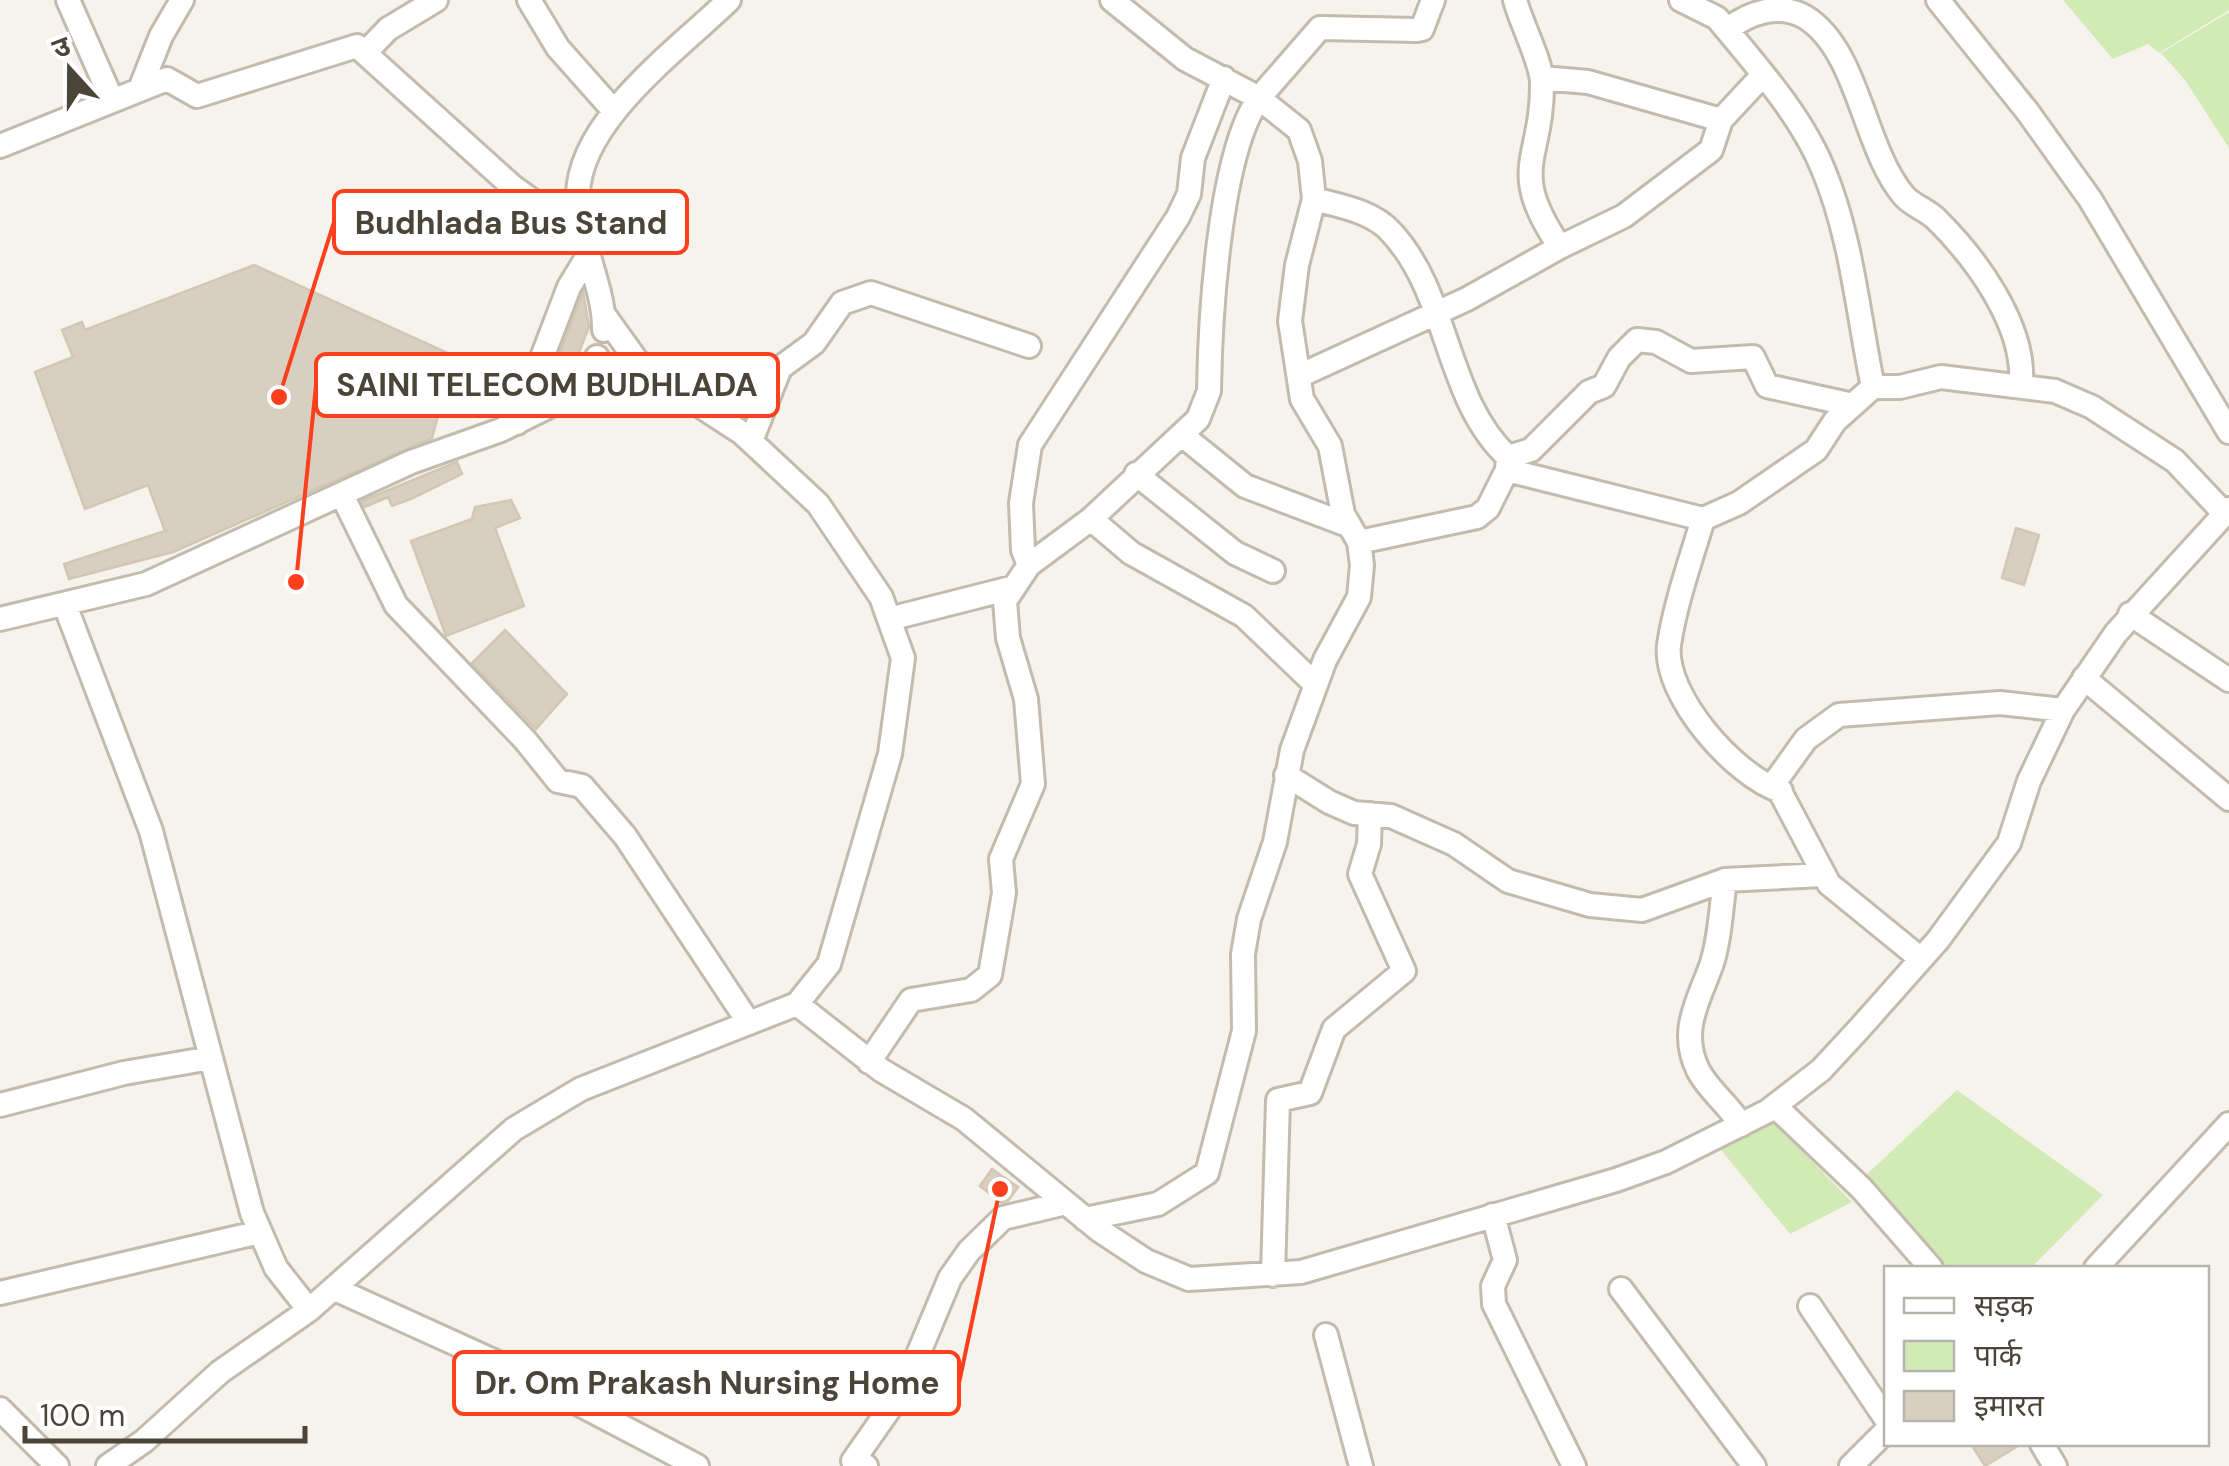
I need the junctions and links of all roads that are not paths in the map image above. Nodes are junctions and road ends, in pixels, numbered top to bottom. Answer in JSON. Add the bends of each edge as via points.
{"nodes":[{"id":1,"x":68,"y":0,"type":"edge"},
{"id":2,"x":182,"y":0,"type":"edge"},
{"id":3,"x":436,"y":0,"type":"edge"},
{"id":4,"x":529,"y":0,"type":"edge"},
{"id":5,"x":729,"y":0,"type":"edge"},
{"id":6,"x":1112,"y":0,"type":"edge"},
{"id":7,"x":1433,"y":0,"type":"edge"},
{"id":8,"x":1515,"y":0,"type":"edge"},
{"id":9,"x":1681,"y":0,"type":"edge"},
{"id":10,"x":1730,"y":0,"type":"edge"},
{"id":11,"x":1938,"y":0,"type":"edge"},
{"id":12,"x":1762,"y":12,"type":"junction"},
{"id":13,"x":1726,"y":30,"type":"junction"},
{"id":14,"x":367,"y":51,"type":"junction"},
{"id":15,"x":1762,"y":76,"type":"junction"},
{"id":16,"x":1224,"y":78,"type":"junction"},
{"id":17,"x":1542,"y":78,"type":"junction"},
{"id":18,"x":140,"y":89,"type":"junction"},
{"id":19,"x":1259,"y":98,"type":"junction"},
{"id":20,"x":112,"y":100,"type":"junction"},
{"id":21,"x":614,"y":112,"type":"junction"},
{"id":22,"x":1721,"y":120,"type":"junction"},
{"id":23,"x":0,"y":146,"type":"edge"},
{"id":24,"x":1314,"y":199,"type":"junction"},
{"id":25,"x":1560,"y":247,"type":"junction"},
{"id":26,"x":585,"y":248,"type":"junction"},
{"id":27,"x":1433,"y":312,"type":"junction"},
{"id":28,"x":1029,"y":346,"type":"dead end"},
{"id":29,"x":606,"y":351,"type":"junction"},
{"id":30,"x":1299,"y":376,"type":"junction"},
{"id":31,"x":2020,"y":383,"type":"junction"},
{"id":32,"x":1874,"y":387,"type":"junction"},
{"id":33,"x":1853,"y":405,"type":"junction"},
{"id":34,"x":517,"y":423,"type":"junction"},
{"id":35,"x":2229,"y":432,"type":"edge"},
{"id":36,"x":1182,"y":435,"type":"junction"},
{"id":37,"x":751,"y":441,"type":"junction"},
{"id":38,"x":1507,"y":464,"type":"junction"},
{"id":39,"x":1136,"y":474,"type":"junction"},
{"id":40,"x":342,"y":495,"type":"junction"},
{"id":41,"x":2226,"y":511,"type":"edge"},
{"id":42,"x":1703,"y":518,"type":"junction"},
{"id":43,"x":1092,"y":519,"type":"junction"},
{"id":44,"x":1354,"y":534,"type":"junction"},
{"id":45,"x":1029,"y":565,"type":"junction"},
{"id":46,"x":1273,"y":571,"type":"dead end"},
{"id":47,"x":1010,"y":588,"type":"junction"},
{"id":48,"x":65,"y":605,"type":"junction"},
{"id":49,"x":2130,"y":614,"type":"junction"},
{"id":50,"x":0,"y":619,"type":"edge"},
{"id":51,"x":889,"y":619,"type":"junction"},
{"id":52,"x":2084,"y":678,"type":"junction"},
{"id":53,"x":2229,"y":680,"type":"edge"},
{"id":54,"x":1316,"y":685,"type":"junction"},
{"id":55,"x":2063,"y":710,"type":"junction"},
{"id":56,"x":1286,"y":775,"type":"junction"},
{"id":57,"x":1781,"y":790,"type":"junction"},
{"id":58,"x":2229,"y":799,"type":"edge"},
{"id":59,"x":1370,"y":814,"type":"junction"},
{"id":60,"x":1822,"y":875,"type":"junction"},
{"id":61,"x":1725,"y":880,"type":"junction"},
{"id":62,"x":1921,"y":960,"type":"junction"},
{"id":63,"x":797,"y":1004,"type":"junction"},
{"id":64,"x":749,"y":1023,"type":"junction"},
{"id":65,"x":211,"y":1058,"type":"junction"},
{"id":66,"x":869,"y":1062,"type":"junction"},
{"id":67,"x":0,"y":1105,"type":"edge"},
{"id":68,"x":1775,"y":1106,"type":"junction"},
{"id":69,"x":2229,"y":1124,"type":"edge"},
{"id":70,"x":1741,"y":1125,"type":"junction"},
{"id":71,"x":1066,"y":1203,"type":"junction"},
{"id":72,"x":1492,"y":1214,"type":"junction"},
{"id":73,"x":1085,"y":1219,"type":"junction"},
{"id":74,"x":260,"y":1232,"type":"junction"},
{"id":75,"x":1929,"y":1266,"type":"edge"},
{"id":76,"x":2098,"y":1266,"type":"edge"},
{"id":77,"x":1273,"y":1276,"type":"junction"},
{"id":78,"x":334,"y":1288,"type":"junction"},
{"id":79,"x":1621,"y":1290,"type":"dead end"},
{"id":80,"x":0,"y":1292,"type":"edge"},
{"id":81,"x":1810,"y":1306,"type":"dead end"},
{"id":82,"x":309,"y":1310,"type":"junction"},
{"id":83,"x":1326,"y":1335,"type":"dead end"},
{"id":84,"x":0,"y":1409,"type":"edge"},
{"id":85,"x":1884,"y":1416,"type":"edge"},
{"id":86,"x":1884,"y":1432,"type":"edge"},
{"id":87,"x":856,"y":1464,"type":"edge"},
{"id":88,"x":57,"y":1466,"type":"edge"},
{"id":89,"x":108,"y":1466,"type":"edge"},
{"id":90,"x":697,"y":1466,"type":"edge"},
{"id":91,"x":1361,"y":1466,"type":"edge"},
{"id":92,"x":1574,"y":1466,"type":"edge"},
{"id":93,"x":1754,"y":1466,"type":"edge"},
{"id":94,"x":1851,"y":1466,"type":"edge"}],
"edges":[{"from":1,"to":20,"type":"street"},
{"from":2,"to":18,"type":"street"},
{"from":3,"to":14,"type":"street","via":[[388,29]]},
{"from":4,"to":21,"type":"street","via":[[558,48]]},
{"from":5,"to":21,"type":"street"},
{"from":6,"to":16,"type":"street","via":[[1185,59]]},
{"from":7,"to":19,"type":"street","via":[[1422,29],[1320,28]]},
{"from":8,"to":17,"type":"street"},
{"from":9,"to":13,"type":"street"},
{"from":10,"to":12,"type":"street"},
{"from":10,"to":13,"type":"street"},
{"from":11,"to":35,"type":"street","via":[[2090,200]]},
{"from":12,"to":13,"type":"street"},
{"from":12,"to":31,"type":"street","via":[[1786,10],[1824,33],[1905,198],[1950,234],[2017,333]]},
{"from":13,"to":15,"type":"street"},
{"from":14,"to":18,"type":"street","via":[[357,46],[197,96],[167,78]]},
{"from":14,"to":26,"type":"street"},
{"from":15,"to":22,"type":"street"},
{"from":15,"to":32,"type":"street","via":[[1804,130],[1823,168],[1852,267]]},
{"from":16,"to":19,"type":"street"},
{"from":16,"to":45,"type":"street","via":[[1178,217],[1030,445],[1021,503]]},
{"from":17,"to":22,"type":"street","via":[[1588,82]]},
{"from":17,"to":25,"type":"street","via":[[1530,196]]},
{"from":18,"to":20,"type":"street"},
{"from":19,"to":24,"type":"street","via":[[1300,130]]},
{"from":19,"to":36,"type":"street","via":[[1247,115],[1225,209],[1209,391],[1198,419]]},
{"from":20,"to":23,"type":"street"},
{"from":21,"to":26,"type":"street","via":[[587,153],[578,193]]},
{"from":22,"to":25,"type":"street","via":[[1710,150],[1698,160],[1624,216]]},
{"from":24,"to":27,"type":"street","via":[[1359,210],[1390,230],[1414,265]]},
{"from":24,"to":30,"type":"street","via":[[1292,291]]},
{"from":25,"to":27,"type":"street"},
{"from":26,"to":29,"type":"street"},
{"from":26,"to":34,"type":"street"},
{"from":27,"to":30,"type":"street"},
{"from":27,"to":38,"type":"street","via":[[1484,434]]},
{"from":28,"to":37,"type":"street","via":[[870,293],[852,297],[814,344],[780,368]]},
{"from":29,"to":34,"type":"street","via":[[564,399]]},
{"from":29,"to":37,"type":"street"},
{"from":30,"to":44,"type":"street","via":[[1302,399],[1330,446],[1343,514]]},
{"from":31,"to":32,"type":"street","via":[[1941,377]]},
{"from":31,"to":41,"type":"street","via":[[2092,407],[2176,461]]},
{"from":32,"to":33,"type":"street"},
{"from":33,"to":38,"type":"street","via":[[1768,386],[1753,357],[1692,360],[1637,340],[1604,386]]},
{"from":33,"to":42,"type":"street","via":[[1816,450],[1738,503]]},
{"from":34,"to":40,"type":"street"},
{"from":36,"to":39,"type":"street"},
{"from":36,"to":44,"type":"street","via":[[1245,486]]},
{"from":37,"to":51,"type":"street","via":[[818,504]]},
{"from":38,"to":42,"type":"street"},
{"from":38,"to":44,"type":"street","via":[[1478,517]]},
{"from":39,"to":43,"type":"street"},
{"from":39,"to":46,"type":"street","via":[[1235,553]]},
{"from":40,"to":48,"type":"street","via":[[146,584]]},
{"from":40,"to":64,"type":"street","via":[[396,605],[558,782],[582,786],[684,920]]},
{"from":41,"to":49,"type":"street"},
{"from":42,"to":57,"type":"street","via":[[1668,649],[1676,679],[1691,711],[1736,764]]},
{"from":43,"to":45,"type":"street"},
{"from":43,"to":54,"type":"street","via":[[1131,553],[1244,616]]},
{"from":44,"to":54,"type":"street","via":[[1359,597]]},
{"from":45,"to":47,"type":"street"},
{"from":47,"to":51,"type":"street"},
{"from":47,"to":66,"type":"street","via":[[1005,618],[1026,699],[1032,784],[1002,859],[1004,893],[990,975],[971,990],[912,1000]]},
{"from":48,"to":50,"type":"street"},
{"from":48,"to":65,"type":"street","via":[[151,831]]},
{"from":49,"to":52,"type":"street"},
{"from":49,"to":53,"type":"street"},
{"from":51,"to":63,"type":"street","via":[[903,658],[890,754],[829,964]]},
{"from":52,"to":55,"type":"street"},
{"from":52,"to":58,"type":"street"},
{"from":54,"to":56,"type":"street"},
{"from":55,"to":57,"type":"street","via":[[2000,703],[1838,714],[1797,751],[1775,782]]},
{"from":55,"to":62,"type":"street","via":[[2009,843]]},
{"from":56,"to":59,"type":"street","via":[[1329,802]]},
{"from":56,"to":73,"type":"street","via":[[1275,842],[1249,918],[1237,1069],[1207,1174],[1158,1204]]},
{"from":57,"to":60,"type":"street"},
{"from":59,"to":61,"type":"street","via":[[1391,816],[1454,844],[1508,881],[1590,905],[1642,910]]},
{"from":59,"to":77,"type":"street","via":[[1360,874],[1404,971],[1334,1029],[1310,1093],[1278,1100]]},
{"from":60,"to":61,"type":"street"},
{"from":60,"to":62,"type":"street"},
{"from":61,"to":70,"type":"street","via":[[1711,965],[1690,1021],[1690,1050],[1700,1074]]},
{"from":62,"to":68,"type":"street","via":[[1821,1070]]},
{"from":63,"to":64,"type":"street"},
{"from":63,"to":66,"type":"street"},
{"from":64,"to":78,"type":"street","via":[[581,1090],[514,1129]]},
{"from":65,"to":67,"type":"street"},
{"from":65,"to":74,"type":"street"},
{"from":66,"to":71,"type":"street","via":[[964,1119]]},
{"from":68,"to":70,"type":"street"},
{"from":68,"to":75,"type":"street","via":[[1862,1189]]},
{"from":69,"to":76,"type":"street"},
{"from":70,"to":72,"type":"street","via":[[1616,1180]]},
{"from":71,"to":73,"type":"street"},
{"from":71,"to":87,"type":"street","via":[[1003,1218],[969,1250],[950,1278],[904,1388]]},
{"from":72,"to":77,"type":"street"},
{"from":72,"to":92,"type":"street","via":[[1505,1260],[1493,1286],[1494,1304]]},
{"from":73,"to":77,"type":"street","via":[[1146,1260],[1189,1279]]},
{"from":74,"to":80,"type":"street"},
{"from":74,"to":82,"type":"street","via":[[276,1268]]},
{"from":78,"to":82,"type":"street"},
{"from":78,"to":90,"type":"street","via":[[520,1373]]},
{"from":79,"to":93,"type":"street"},
{"from":81,"to":85,"type":"street"},
{"from":82,"to":89,"type":"street","via":[[220,1372]]},
{"from":83,"to":91,"type":"street"},
{"from":84,"to":88,"type":"street"},
{"from":86,"to":94,"type":"street"}]}
